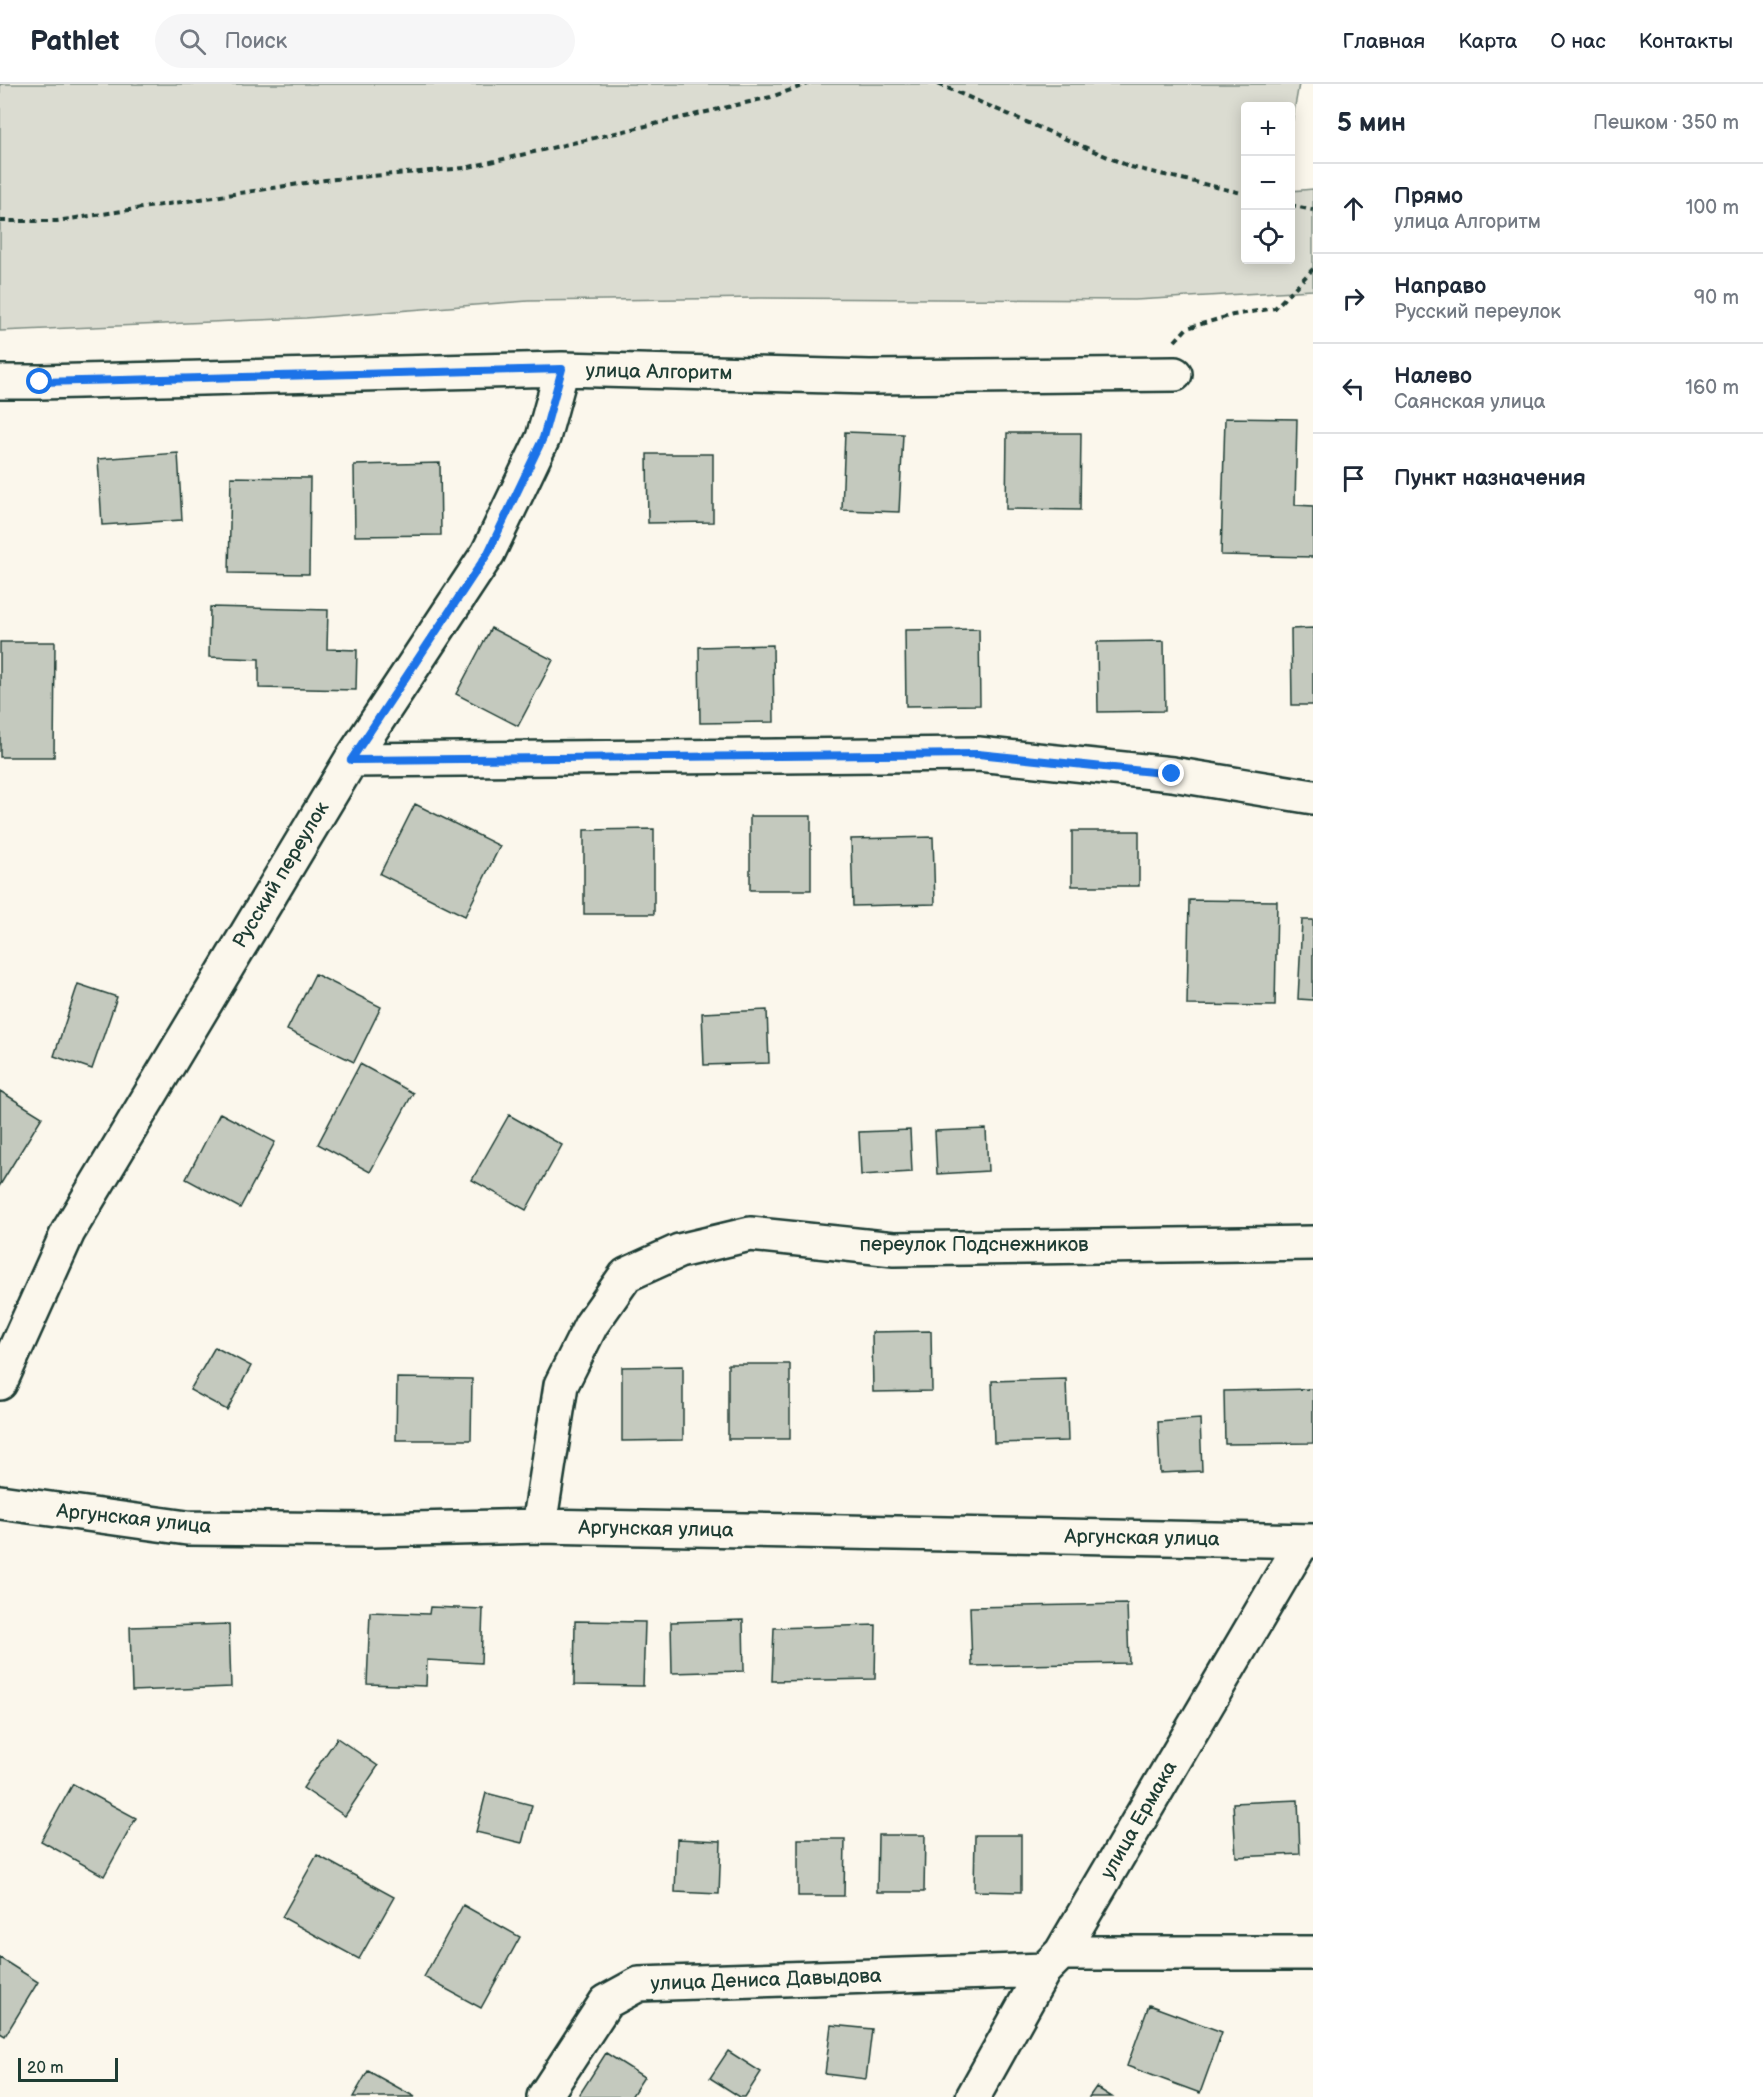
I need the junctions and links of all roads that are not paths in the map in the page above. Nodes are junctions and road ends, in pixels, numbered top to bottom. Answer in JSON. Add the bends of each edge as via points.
{"nodes":[{"id":1,"x":562,"y":369,"type":"junction"},
{"id":2,"x":1175,"y":374,"type":"road end"},
{"id":3,"x":0,"y":382,"type":"edge"},
{"id":4,"x":351,"y":760,"type":"junction"},
{"id":5,"x":1313,"y":797,"type":"edge"},
{"id":6,"x":1313,"y":1243,"type":"edge"},
{"id":7,"x":0,"y":1383,"type":"edge"},
{"id":8,"x":0,"y":1503,"type":"edge"},
{"id":9,"x":539,"y":1526,"type":"junction"},
{"id":10,"x":1308,"y":1541,"type":"edge"},
{"id":11,"x":1313,"y":1953,"type":"edge"},
{"id":12,"x":1052,"y":1962,"type":"junction"},
{"id":13,"x":544,"y":2097,"type":"edge"},
{"id":14,"x":973,"y":2097,"type":"edge"}],
"edges":[{"from":1,"to":2,"type":"street","name":"улица Алгоритм","via":[[870,377]]},
{"from":1,"to":3,"type":"street","name":"улица Алгоритм"},
{"from":1,"to":4,"type":"street","name":"Русский переулок","via":[[543,438],[488,553]]},
{"from":4,"to":5,"type":"street","via":[[978,754],[1172,774]]},
{"from":4,"to":7,"type":"street","name":"Русский переулок","via":[[68,1232]]},
{"from":6,"to":9,"type":"street","name":"переулок Подснежников","via":[[894,1249],[750,1234],[679,1251],[626,1275],[591,1325],[561,1385]]},
{"from":8,"to":9,"type":"street","name":"Аргунская улица","via":[[187,1528],[372,1530]]},
{"from":9,"to":10,"type":"street","name":"Аргунская улица"},
{"from":10,"to":12,"type":"street","name":"улица Ермака"},
{"from":11,"to":12,"type":"street","name":"улица Дениса Давыдова"},
{"from":12,"to":13,"type":"street","name":"улица Дениса Давыдова","via":[[639,1984],[606,2002]]},
{"from":12,"to":14,"type":"street","name":"улица Ермака"}]}
